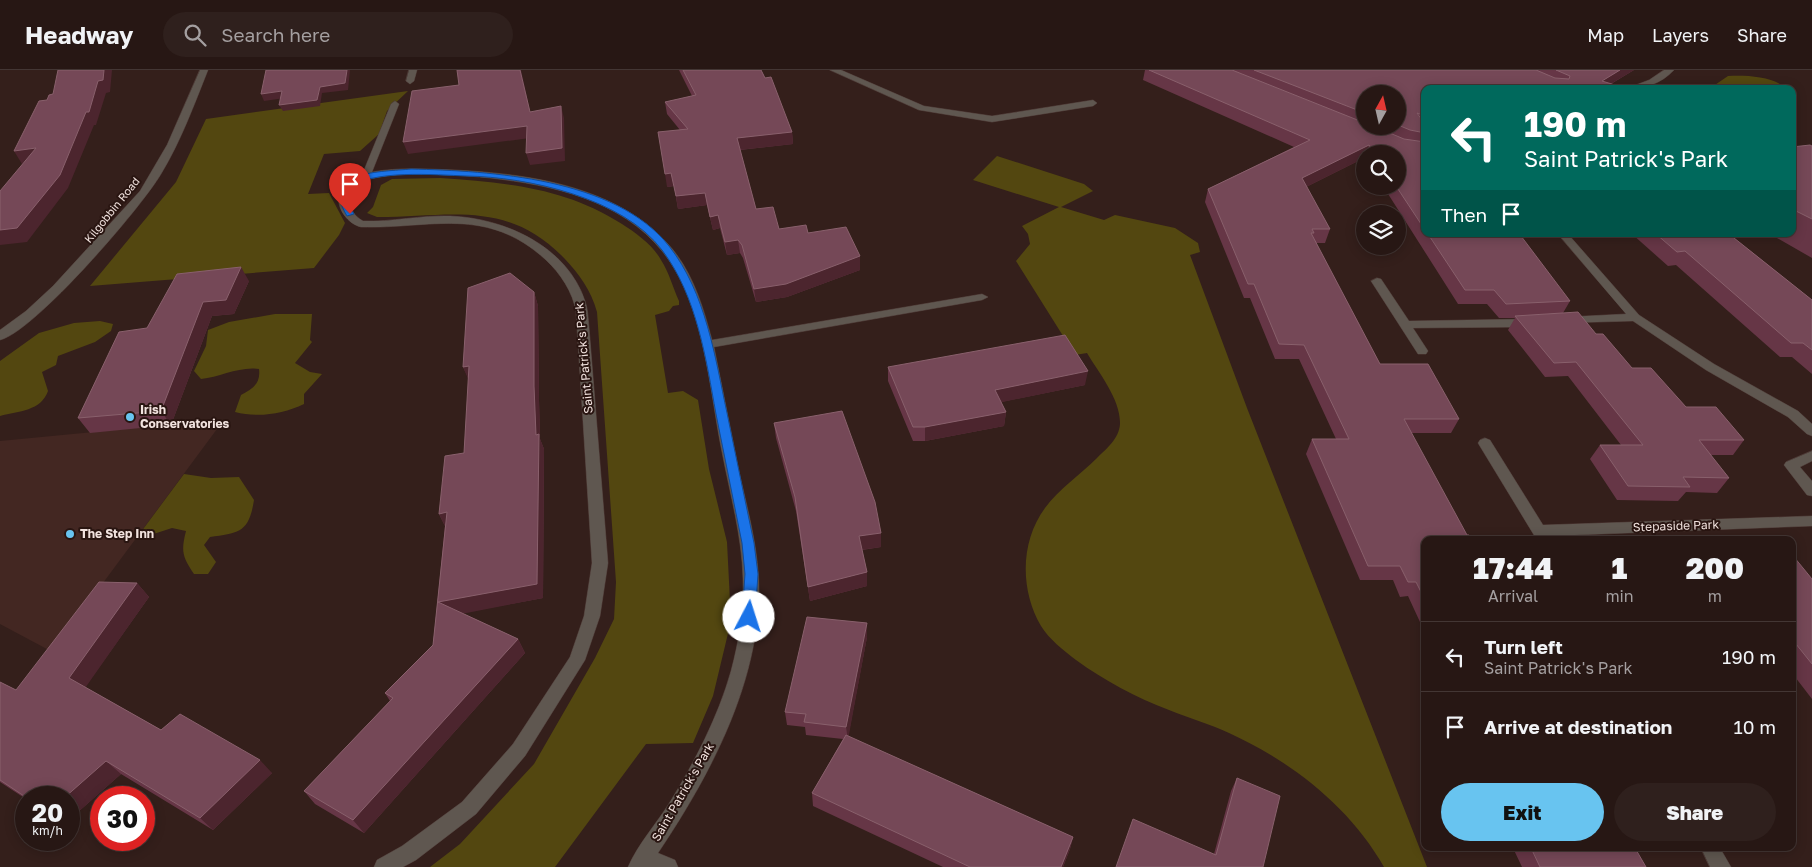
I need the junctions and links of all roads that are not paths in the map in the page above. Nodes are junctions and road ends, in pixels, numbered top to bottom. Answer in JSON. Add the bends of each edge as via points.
{"nodes":[{"id":1,"x":204,"y":70,"type":"edge"},
{"id":2,"x":413,"y":70,"type":"edge"},
{"id":3,"x":834,"y":70,"type":"edge"},
{"id":4,"x":1670,"y":70,"type":"edge"},
{"id":5,"x":410,"y":81,"type":"dead end"},
{"id":6,"x":1642,"y":85,"type":"edge"},
{"id":7,"x":1093,"y":103,"type":"dead end"},
{"id":8,"x":395,"y":104,"type":"dead end"},
{"id":9,"x":366,"y":176,"type":"junction"},
{"id":10,"x":1566,"y":237,"type":"edge"},
{"id":11,"x":1377,"y":282,"type":"dead end"},
{"id":12,"x":982,"y":297,"type":"dead end"},
{"id":13,"x":1635,"y":317,"type":"junction"},
{"id":14,"x":1557,"y":321,"type":"edge"},
{"id":15,"x":1538,"y":322,"type":"edge"},
{"id":16,"x":1404,"y":325,"type":"junction"},
{"id":17,"x":0,"y":336,"type":"edge"},
{"id":18,"x":708,"y":344,"type":"junction"},
{"id":19,"x":1422,"y":351,"type":"dead end"},
{"id":20,"x":1812,"y":431,"type":"edge"},
{"id":21,"x":1484,"y":443,"type":"dead end"},
{"id":22,"x":1812,"y":456,"type":"edge"},
{"id":23,"x":1812,"y":492,"type":"edge"},
{"id":24,"x":1812,"y":521,"type":"edge"},
{"id":25,"x":1542,"y":535,"type":"edge"},
{"id":26,"x":1712,"y":851,"type":"edge"},
{"id":27,"x":642,"y":862,"type":"edge"},
{"id":28,"x":384,"y":867,"type":"edge"},
{"id":29,"x":668,"y":867,"type":"edge"},
{"id":30,"x":1721,"y":867,"type":"edge"}],
"edges":[{"from":1,"to":17,"type":"street","name":"Kilgobbin Road","via":[[175,139],[147,187],[79,268],[35,310]]},
{"from":2,"to":5,"type":"street"},
{"from":3,"to":7,"type":"street","via":[[922,108],[992,119]]},
{"from":4,"to":6,"type":"street"},
{"from":8,"to":9,"type":"street"},
{"from":9,"to":18,"type":"street","name":"Saint Patrick's Park","via":[[420,172],[505,176],[566,189],[613,208],[632,218],[666,248],[690,293]]},
{"from":9,"to":28,"type":"street","name":"Saint Patrick's Park","via":[[352,181],[345,189],[346,209],[357,223],[449,219],[491,224],[514,232],[537,247],[557,265],[578,297],[583,327],[600,563],[592,616],[577,660],[518,750],[469,808],[409,853]]},
{"from":10,"to":13,"type":"street"},
{"from":11,"to":16,"type":"street"},
{"from":12,"to":18,"type":"street"},
{"from":13,"to":14,"type":"street"},
{"from":13,"to":20,"type":"street","via":[[1710,367],[1793,414]]},
{"from":15,"to":16,"type":"street"},
{"from":16,"to":19,"type":"street"},
{"from":18,"to":27,"type":"street","name":"Saint Patrick's Park","via":[[748,543],[751,602],[729,702],[707,755]]},
{"from":21,"to":25,"type":"street","name":"Stepaside Park"},
{"from":22,"to":23,"type":"street","via":[[1791,465]]},
{"from":24,"to":25,"type":"street","name":"Stepaside Park"},
{"from":26,"to":30,"type":"street"},
{"from":27,"to":29,"type":"street","name":"Saint Patrick's Park"}]}
